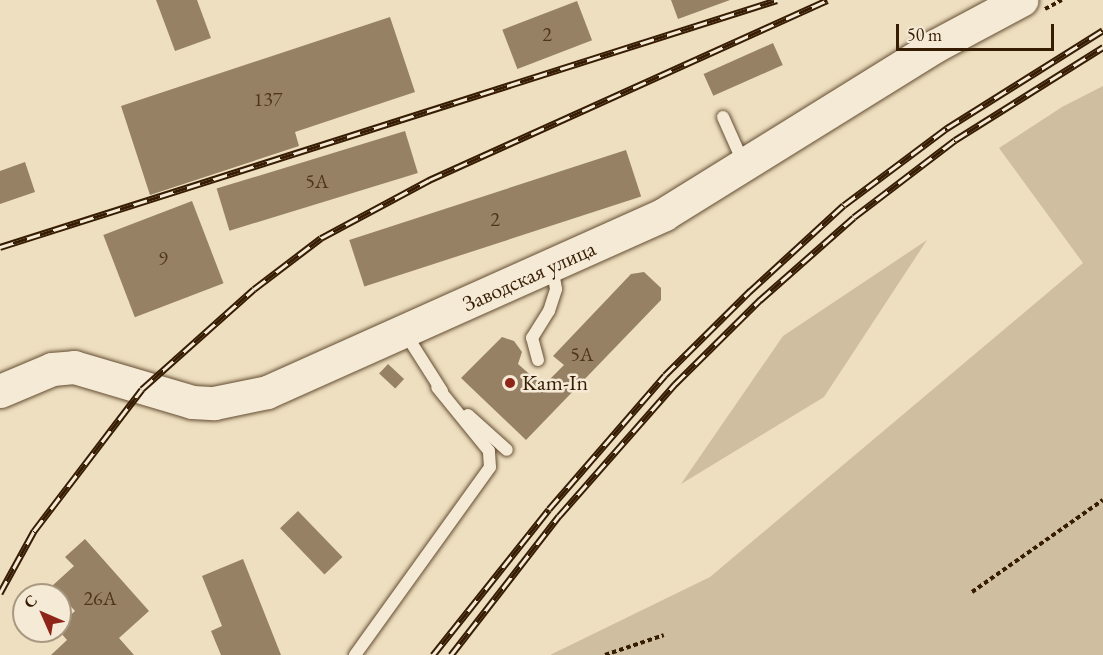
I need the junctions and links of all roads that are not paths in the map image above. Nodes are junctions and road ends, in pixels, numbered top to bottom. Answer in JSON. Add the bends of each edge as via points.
{"nodes":[{"id":1,"x":1021,"y":0,"type":"edge"},
{"id":2,"x":723,"y":117,"type":"dead end"},
{"id":3,"x":745,"y":166,"type":"junction"},
{"id":4,"x":552,"y":267,"type":"junction"},
{"id":5,"x":404,"y":332,"type":"junction"},
{"id":6,"x":538,"y":360,"type":"dead end"},
{"id":7,"x":437,"y":387,"type":"junction"},
{"id":8,"x":0,"y":392,"type":"edge"},
{"id":9,"x":507,"y":450,"type":"dead end"},
{"id":10,"x":355,"y":655,"type":"edge"}],
"edges":[{"from":1,"to":3,"type":"main road","name":"Заводская улица","via":[[934,46]]},
{"from":2,"to":3,"type":"lane"},
{"from":3,"to":4,"type":"main road","name":"Заводская улица","via":[[664,214]]},
{"from":4,"to":5,"type":"main road","name":"Заводская улица"},
{"from":4,"to":6,"type":"lane","via":[[556,289],[549,311],[532,338]]},
{"from":5,"to":7,"type":"lane"},
{"from":5,"to":8,"type":"main road","name":"Заводская улица","via":[[267,392],[214,403],[169,398],[118,377],[74,368],[52,369]]},
{"from":7,"to":9,"type":"lane"},
{"from":7,"to":10,"type":"lane","via":[[489,451],[490,467]]}]}
